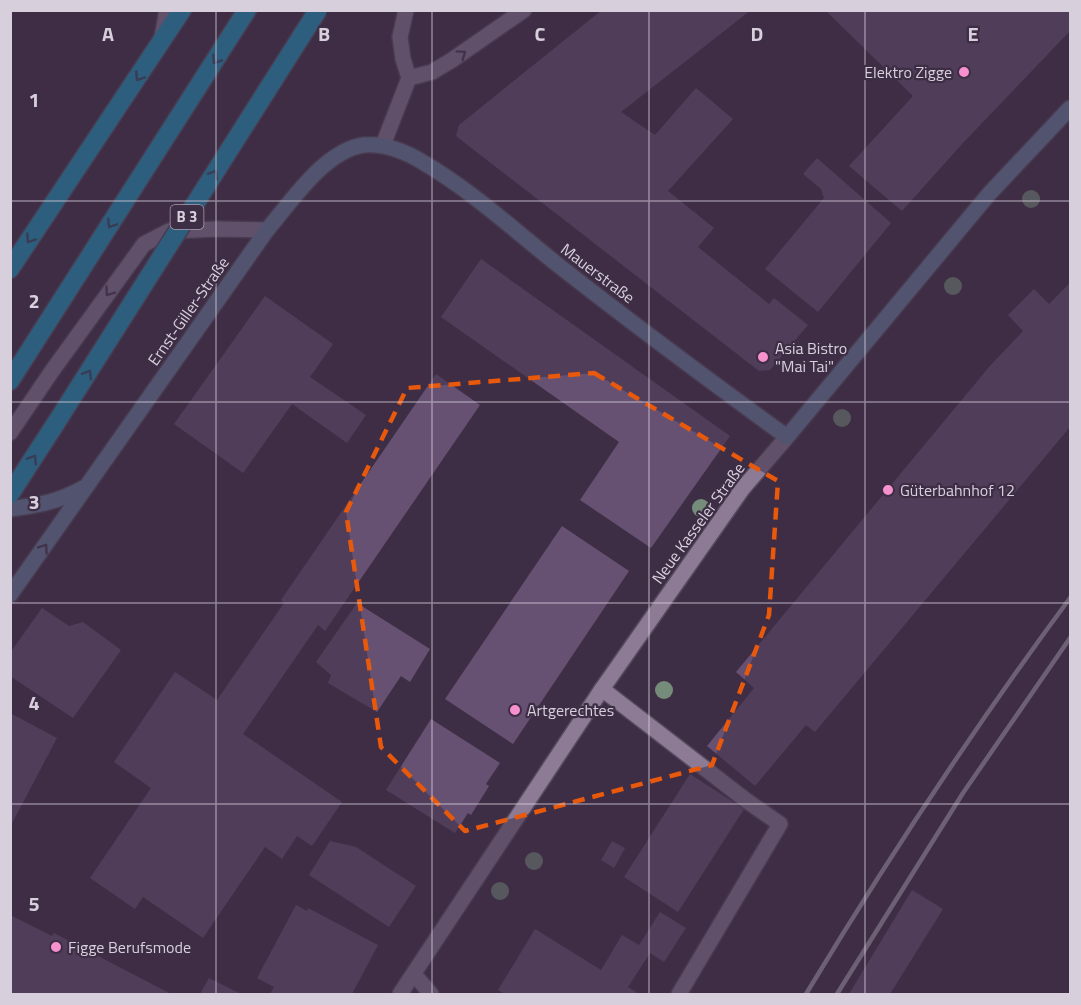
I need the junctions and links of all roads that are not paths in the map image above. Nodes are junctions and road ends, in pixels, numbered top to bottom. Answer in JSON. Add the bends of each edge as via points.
{"nodes":[{"id":1,"x":167,"y":10,"type":"edge"},
{"id":2,"x":182,"y":10,"type":"edge"},
{"id":3,"x":247,"y":10,"type":"edge"},
{"id":4,"x":318,"y":10,"type":"edge"},
{"id":5,"x":406,"y":10,"type":"edge"},
{"id":6,"x":524,"y":10,"type":"edge"},
{"id":7,"x":161,"y":44,"type":"junction"},
{"id":8,"x":409,"y":78,"type":"junction"},
{"id":9,"x":1071,"y":108,"type":"edge"},
{"id":10,"x":383,"y":145,"type":"junction"},
{"id":11,"x":267,"y":230,"type":"junction"},
{"id":12,"x":10,"y":269,"type":"edge"},
{"id":13,"x":10,"y":381,"type":"edge"},
{"id":14,"x":10,"y":433,"type":"edge"},
{"id":15,"x":787,"y":437,"type":"junction"},
{"id":16,"x":89,"y":485,"type":"junction"},
{"id":17,"x":10,"y":494,"type":"edge"},
{"id":18,"x":10,"y":509,"type":"edge"},
{"id":19,"x":10,"y":595,"type":"edge"},
{"id":20,"x":602,"y":689,"type":"junction"},
{"id":21,"x":414,"y":974,"type":"junction"},
{"id":22,"x":400,"y":994,"type":"edge"},
{"id":23,"x":431,"y":994,"type":"edge"},
{"id":24,"x":679,"y":994,"type":"edge"}],
"edges":[{"from":1,"to":7,"type":"street"},
{"from":2,"to":7,"type":"highway"},
{"from":3,"to":13,"type":"highway","one_way":true},
{"from":17,"to":4,"type":"highway","number":"B 3","one_way":true,"bridge":true},
{"from":5,"to":8,"type":"street","via":[[400,37]]},
{"from":8,"to":6,"type":"street","one_way":true,"via":[[432,72]]},
{"from":7,"to":12,"type":"highway","one_way":true},
{"from":8,"to":10,"type":"street"},
{"from":9,"to":15,"type":"main road","name":"Neue Kasseler Straße","via":[[989,194]]},
{"from":10,"to":11,"type":"main road","name":"Ernst-Giller-Straße","via":[[365,145],[337,154]]},
{"from":10,"to":15,"type":"main road","name":"Mauerstraße","via":[[423,162],[447,178]]},
{"from":11,"to":14,"type":"street","one_way":true,"via":[[169,231],[144,244]]},
{"from":11,"to":16,"type":"main road","name":"Ernst-Giller-Straße"},
{"from":15,"to":20,"type":"street","name":"Neue Kasseler Straße","via":[[743,488]]},
{"from":16,"to":18,"type":"main road","via":[[64,499]]},
{"from":19,"to":16,"type":"main road","name":"Ernst-Giller-Straße","one_way":true},
{"from":20,"to":21,"type":"street","name":"Neue Kasseler Straße"},
{"from":20,"to":24,"type":"street","via":[[780,824]]},
{"from":21,"to":22,"type":"street","name":"Neue Kasseler Straße"},
{"from":21,"to":23,"type":"street"}]}
